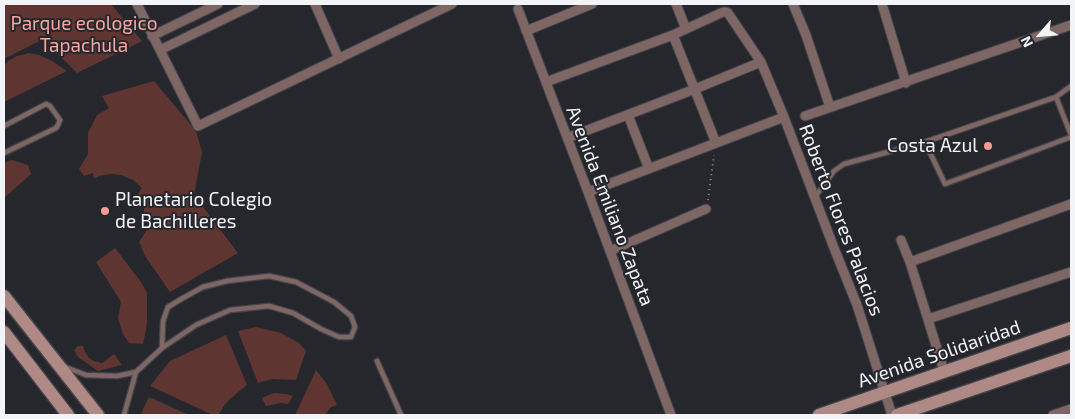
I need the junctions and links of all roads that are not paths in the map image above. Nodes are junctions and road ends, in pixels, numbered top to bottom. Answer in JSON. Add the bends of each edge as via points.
{"nodes":[{"id":1,"x":137,"y":4,"type":"edge"},
{"id":2,"x":218,"y":4,"type":"edge"},
{"id":3,"x":255,"y":4,"type":"edge"},
{"id":4,"x":315,"y":4,"type":"edge"},
{"id":5,"x":452,"y":4,"type":"edge"},
{"id":6,"x":592,"y":4,"type":"edge"},
{"id":7,"x":676,"y":4,"type":"edge"},
{"id":8,"x":793,"y":4,"type":"edge"},
{"id":9,"x":882,"y":4,"type":"edge"},
{"id":10,"x":518,"y":9,"type":"dead end"},
{"id":11,"x":1071,"y":25,"type":"edge"},
{"id":12,"x":686,"y":29,"type":"junction"},
{"id":13,"x":526,"y":31,"type":"junction"},
{"id":14,"x":673,"y":35,"type":"junction"},
{"id":15,"x":152,"y":36,"type":"junction"},
{"id":16,"x":160,"y":50,"type":"junction"},
{"id":17,"x":339,"y":59,"type":"junction"},
{"id":18,"x":761,"y":62,"type":"junction"},
{"id":19,"x":546,"y":82,"type":"junction"},
{"id":20,"x":906,"y":82,"type":"junction"},
{"id":21,"x":1071,"y":86,"type":"edge"},
{"id":22,"x":695,"y":90,"type":"junction"},
{"id":23,"x":1056,"y":97,"type":"junction"},
{"id":24,"x":830,"y":107,"type":"junction"},
{"id":25,"x":628,"y":115,"type":"junction"},
{"id":26,"x":805,"y":116,"type":"dead end"},
{"id":27,"x":784,"y":117,"type":"junction"},
{"id":28,"x":4,"y":126,"type":"edge"},
{"id":29,"x":1071,"y":136,"type":"edge"},
{"id":30,"x":567,"y":138,"type":"junction"},
{"id":31,"x":925,"y":142,"type":"junction"},
{"id":32,"x":716,"y":143,"type":"junction"},
{"id":33,"x":4,"y":154,"type":"edge"},
{"id":34,"x":649,"y":169,"type":"junction"},
{"id":35,"x":588,"y":192,"type":"junction"},
{"id":36,"x":815,"y":197,"type":"junction"},
{"id":37,"x":1071,"y":204,"type":"edge"},
{"id":38,"x":706,"y":210,"type":"road end"},
{"id":39,"x":902,"y":240,"type":"dead end"},
{"id":40,"x":610,"y":251,"type":"junction"},
{"id":41,"x":910,"y":262,"type":"junction"},
{"id":42,"x":1071,"y":272,"type":"edge"},
{"id":43,"x":4,"y":296,"type":"edge"},
{"id":44,"x":928,"y":319,"type":"junction"},
{"id":45,"x":1071,"y":328,"type":"edge"},
{"id":46,"x":4,"y":332,"type":"edge"},
{"id":47,"x":162,"y":348,"type":"junction"},
{"id":48,"x":1071,"y":356,"type":"edge"},
{"id":49,"x":377,"y":362,"type":"dead end"},
{"id":50,"x":56,"y":363,"type":"junction"},
{"id":51,"x":944,"y":371,"type":"junction"},
{"id":52,"x":136,"y":372,"type":"junction"},
{"id":53,"x":884,"y":393,"type":"junction"},
{"id":54,"x":1071,"y":409,"type":"edge"},
{"id":55,"x":68,"y":415,"type":"edge"},
{"id":56,"x":98,"y":415,"type":"edge"},
{"id":57,"x":124,"y":415,"type":"edge"},
{"id":58,"x":401,"y":415,"type":"edge"},
{"id":59,"x":671,"y":415,"type":"edge"},
{"id":60,"x":819,"y":415,"type":"edge"},
{"id":61,"x":892,"y":415,"type":"edge"},
{"id":62,"x":897,"y":415,"type":"edge"},
{"id":63,"x":1053,"y":415,"type":"edge"}],
"edges":[{"from":1,"to":15,"type":"street"},
{"from":2,"to":15,"type":"street"},
{"from":3,"to":16,"type":"street"},
{"from":4,"to":17,"type":"street"},
{"from":5,"to":17,"type":"street"},
{"from":6,"to":13,"type":"street"},
{"from":7,"to":12,"type":"street"},
{"from":8,"to":24,"type":"street"},
{"from":9,"to":20,"type":"street"},
{"from":10,"to":13,"type":"street","name":"Avenida Emiliano Zapata"},
{"from":11,"to":20,"type":"street"},
{"from":12,"to":14,"type":"street"},
{"from":12,"to":18,"type":"street","via":[[726,12]]},
{"from":13,"to":19,"type":"street","name":"Avenida Emiliano Zapata"},
{"from":14,"to":19,"type":"street"},
{"from":14,"to":22,"type":"street"},
{"from":15,"to":16,"type":"street"},
{"from":16,"to":17,"type":"street","via":[[198,126]]},
{"from":18,"to":22,"type":"street"},
{"from":18,"to":27,"type":"street","name":"Roberto Flores Palacios"},
{"from":19,"to":30,"type":"street","name":"Avenida Emiliano Zapata"},
{"from":20,"to":24,"type":"street"},
{"from":21,"to":23,"type":"lane"},
{"from":22,"to":25,"type":"street"},
{"from":22,"to":32,"type":"street"},
{"from":23,"to":29,"type":"lane"},
{"from":23,"to":31,"type":"lane"},
{"from":24,"to":26,"type":"street"},
{"from":25,"to":30,"type":"street"},
{"from":25,"to":34,"type":"street"},
{"from":27,"to":32,"type":"street"},
{"from":27,"to":36,"type":"street","name":"Roberto Flores Palacios"},
{"from":28,"to":33,"type":"lane","via":[[46,104],[60,120],[56,128]]},
{"from":29,"to":31,"type":"lane","via":[[945,184]]},
{"from":30,"to":35,"type":"street","name":"Avenida Emiliano Zapata"},
{"from":31,"to":36,"type":"lane","via":[[844,164],[834,171]]},
{"from":32,"to":34,"type":"street"},
{"from":34,"to":35,"type":"street"},
{"from":35,"to":40,"type":"street","name":"Avenida Emiliano Zapata"},
{"from":36,"to":53,"type":"street","name":"Roberto Flores Palacios","via":[[856,305]]},
{"from":37,"to":41,"type":"street"},
{"from":38,"to":40,"type":"street"},
{"from":39,"to":41,"type":"street"},
{"from":40,"to":59,"type":"street","name":"Avenida Emiliano Zapata"},
{"from":41,"to":44,"type":"street"},
{"from":42,"to":44,"type":"street"},
{"from":43,"to":50,"type":"main road"},
{"from":44,"to":51,"type":"street"},
{"from":45,"to":51,"type":"main road","name":"Avenida Solidaridad"},
{"from":46,"to":55,"type":"main road"},
{"from":47,"to":47,"type":"lane","via":[[196,325],[230,310],[269,306],[294,313],[339,337],[351,337],[356,327],[351,316],[334,302],[296,282],[270,276],[227,281],[203,288],[168,307],[163,321]]},
{"from":47,"to":52,"type":"lane"},
{"from":48,"to":62,"type":"main road"},
{"from":49,"to":58,"type":"lane"},
{"from":50,"to":52,"type":"lane","via":[[86,375],[117,376]]},
{"from":50,"to":56,"type":"main road"},
{"from":51,"to":53,"type":"main road","name":"Avenida Solidaridad"},
{"from":52,"to":57,"type":"lane"},
{"from":53,"to":60,"type":"main road","name":"Avenida Solidaridad"},
{"from":53,"to":61,"type":"street","name":"Roberto Flores Palacios"},
{"from":54,"to":63,"type":"street"}]}
